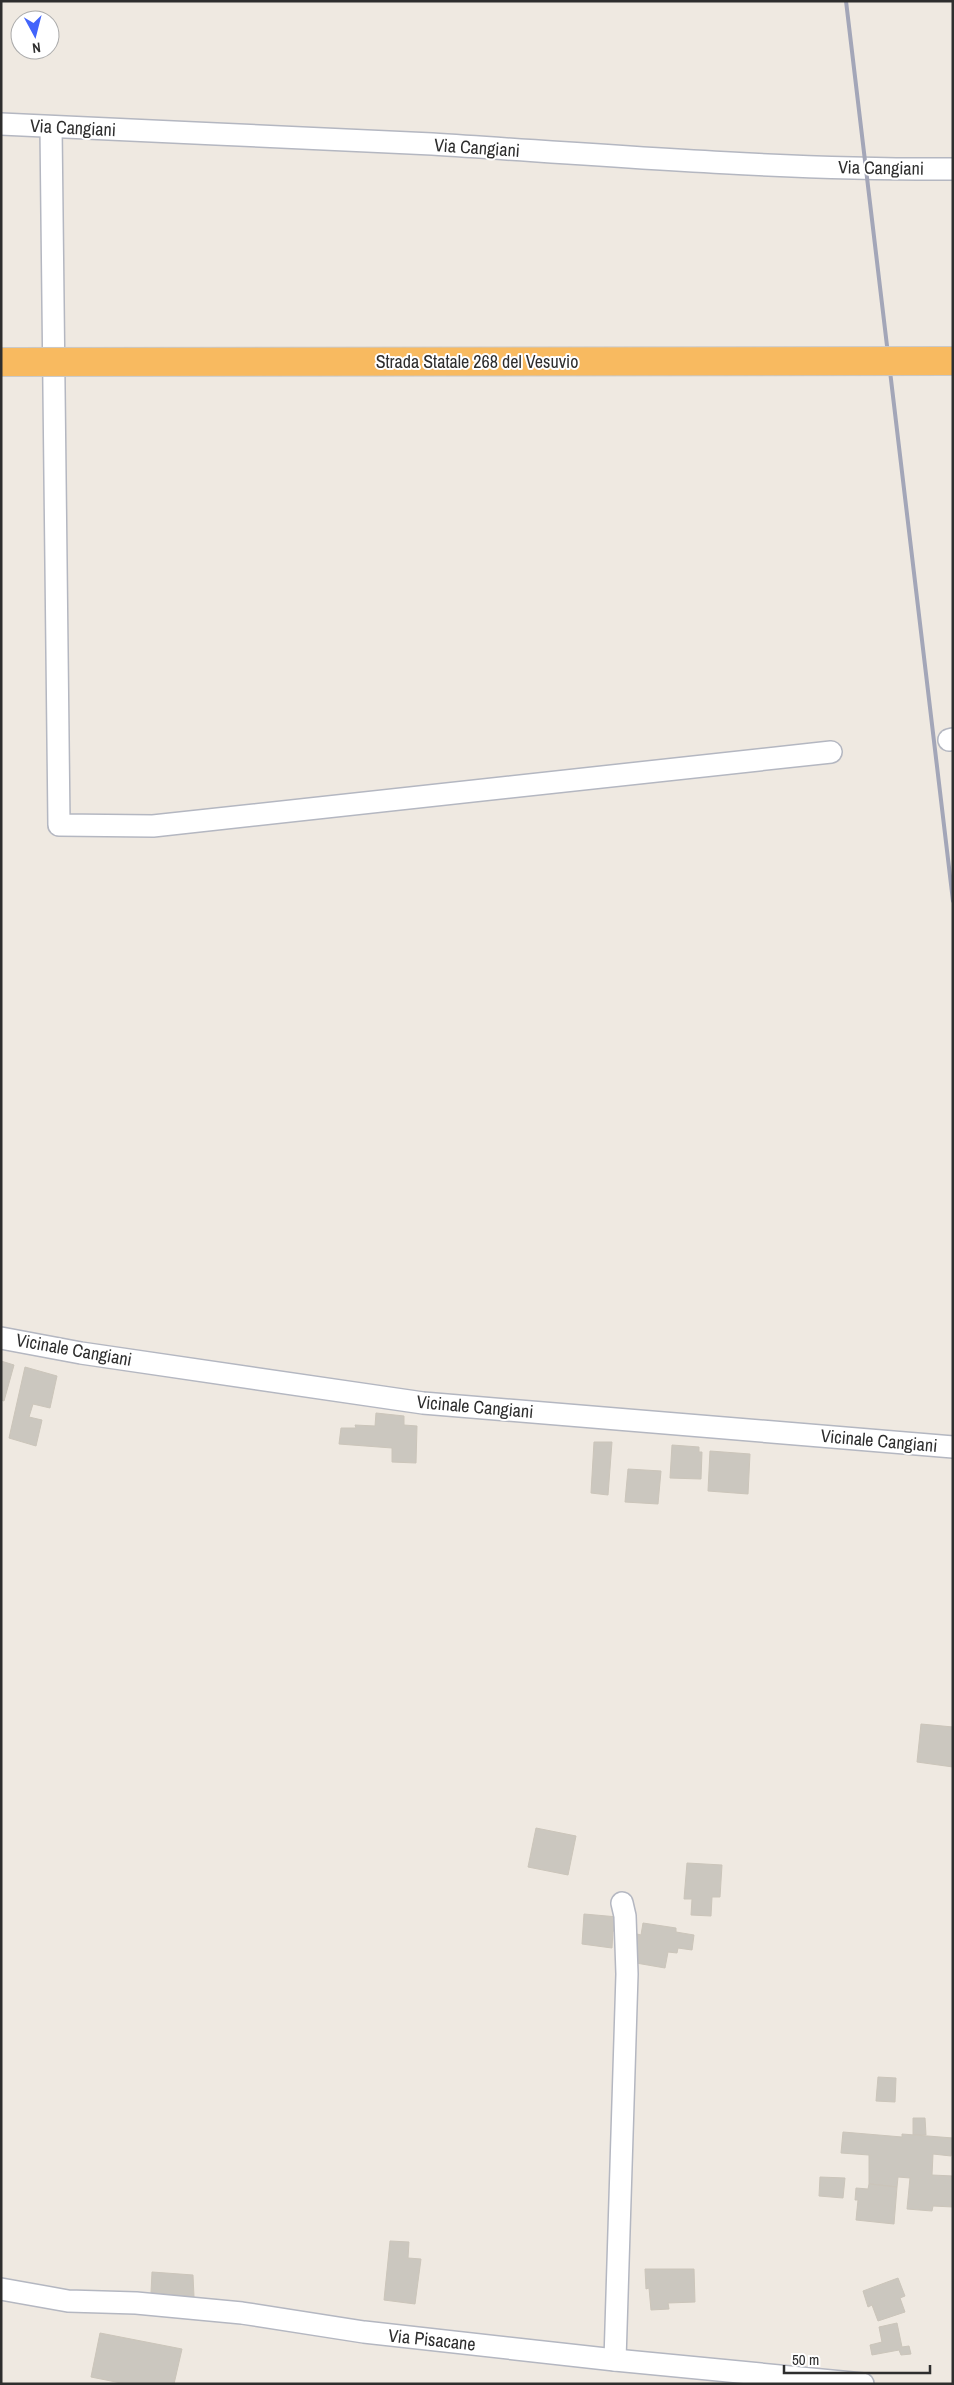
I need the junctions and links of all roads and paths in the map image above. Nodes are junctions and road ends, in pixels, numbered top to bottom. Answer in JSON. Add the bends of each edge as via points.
{"nodes":[{"id":1,"x":1,"y":124,"type":"edge"},
{"id":2,"x":51,"y":127,"type":"junction"},
{"id":3,"x":953,"y":169,"type":"edge"},
{"id":4,"x":953,"y":361,"type":"edge"},
{"id":5,"x":1,"y":362,"type":"edge"},
{"id":6,"x":831,"y":752,"type":"dead end"},
{"id":7,"x":1,"y":1338,"type":"edge"},
{"id":8,"x":953,"y":1447,"type":"edge"},
{"id":9,"x":622,"y":1903,"type":"dead end"},
{"id":10,"x":1,"y":2289,"type":"edge"},
{"id":11,"x":615,"y":2360,"type":"junction"},
{"id":12,"x":863,"y":2384,"type":"edge"}],
"edges":[{"from":1,"to":2,"type":"street","name":"Via Cangiani"},
{"from":2,"to":3,"type":"street","name":"Via Cangiani","via":[[430,144],[846,168]]},
{"from":2,"to":6,"type":"street","via":[[59,824],[153,826]]},
{"from":4,"to":5,"type":"highway","name":"Strada Statale 268 del Vesuvio","bridge":true},
{"from":7,"to":8,"type":"street","name":"Vicinale Cangiani","via":[[81,1353],[422,1403]]},
{"from":9,"to":11,"type":"street","via":[[627,1974]]},
{"from":10,"to":11,"type":"street","name":"Via Pisacane","via":[[68,2301],[136,2303],[242,2313],[364,2332]]},
{"from":11,"to":12,"type":"street","name":"Via Pisacane"}]}
